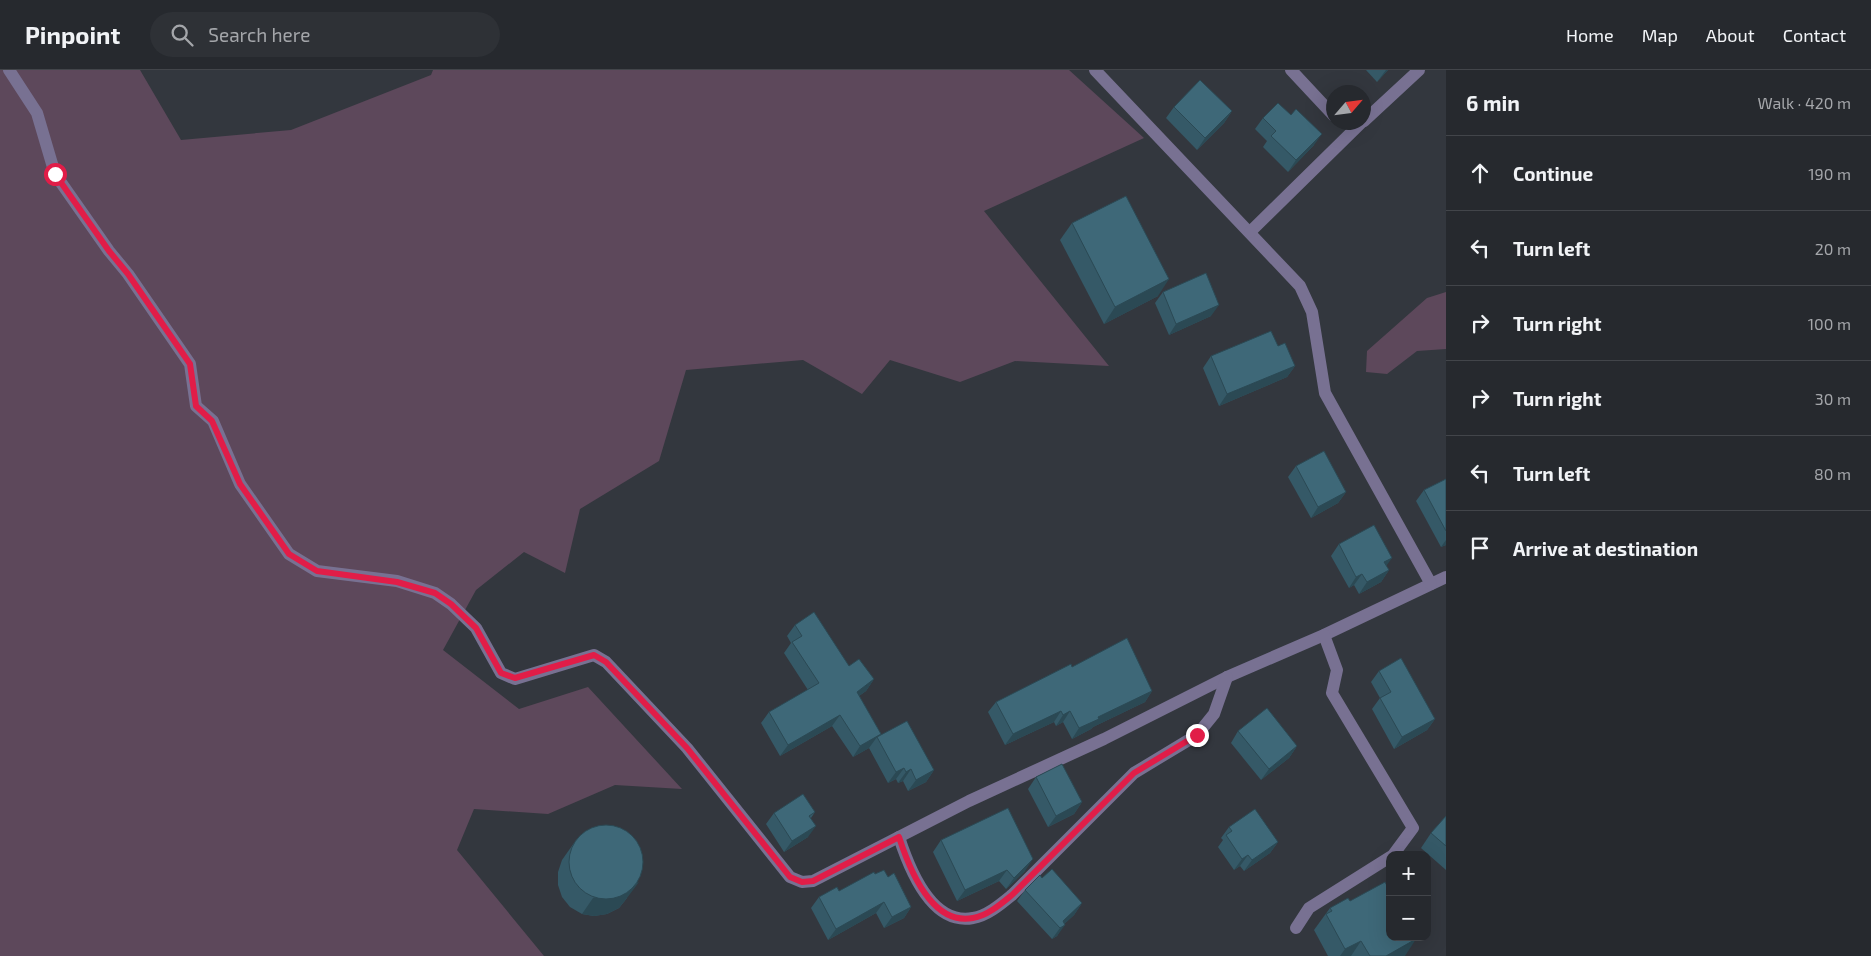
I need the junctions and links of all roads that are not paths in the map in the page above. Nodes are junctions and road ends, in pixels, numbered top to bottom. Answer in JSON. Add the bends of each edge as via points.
{"nodes":[{"id":1,"x":9,"y":70,"type":"edge"},
{"id":2,"x":1095,"y":70,"type":"edge"},
{"id":3,"x":1291,"y":70,"type":"edge"},
{"id":4,"x":1419,"y":70,"type":"edge"},
{"id":5,"x":1326,"y":107,"type":"edge"},
{"id":6,"x":1371,"y":115,"type":"edge"},
{"id":7,"x":1346,"y":130,"type":"edge"},
{"id":8,"x":1354,"y":130,"type":"edge"},
{"id":9,"x":1350,"y":134,"type":"junction"},
{"id":10,"x":1250,"y":232,"type":"junction"},
{"id":11,"x":1446,"y":577,"type":"edge"},
{"id":12,"x":1431,"y":584,"type":"junction"},
{"id":13,"x":1324,"y":635,"type":"junction"},
{"id":14,"x":1227,"y":677,"type":"junction"},
{"id":15,"x":899,"y":837,"type":"junction"},
{"id":16,"x":1397,"y":851,"type":"edge"},
{"id":17,"x":1386,"y":860,"type":"edge"},
{"id":18,"x":1296,"y":928,"type":"dead end"}],
"edges":[{"from":1,"to":15,"type":"street","via":[[37,113],[55,174],[190,364],[196,406],[212,421],[240,484],[289,554],[317,571],[397,582],[435,593],[476,628],[501,673],[515,678],[594,655],[606,662],[687,748],[790,877],[802,882],[813,881]]},
{"from":2,"to":10,"type":"street"},
{"from":3,"to":5,"type":"street"},
{"from":4,"to":6,"type":"street"},
{"from":7,"to":9,"type":"street"},
{"from":8,"to":9,"type":"street"},
{"from":9,"to":10,"type":"street"},
{"from":10,"to":12,"type":"street","via":[[1300,286],[1312,312],[1325,393]]},
{"from":11,"to":12,"type":"street"},
{"from":12,"to":13,"type":"street"},
{"from":13,"to":14,"type":"street"},
{"from":13,"to":16,"type":"street","via":[[1337,670],[1332,693],[1413,828]]},
{"from":14,"to":15,"type":"street"},
{"from":14,"to":15,"type":"street","via":[[1214,714],[1197,735],[1134,773],[1012,895],[995,908],[973,918],[952,918],[932,902],[909,867]]},
{"from":17,"to":18,"type":"street","via":[[1309,908]]}]}
